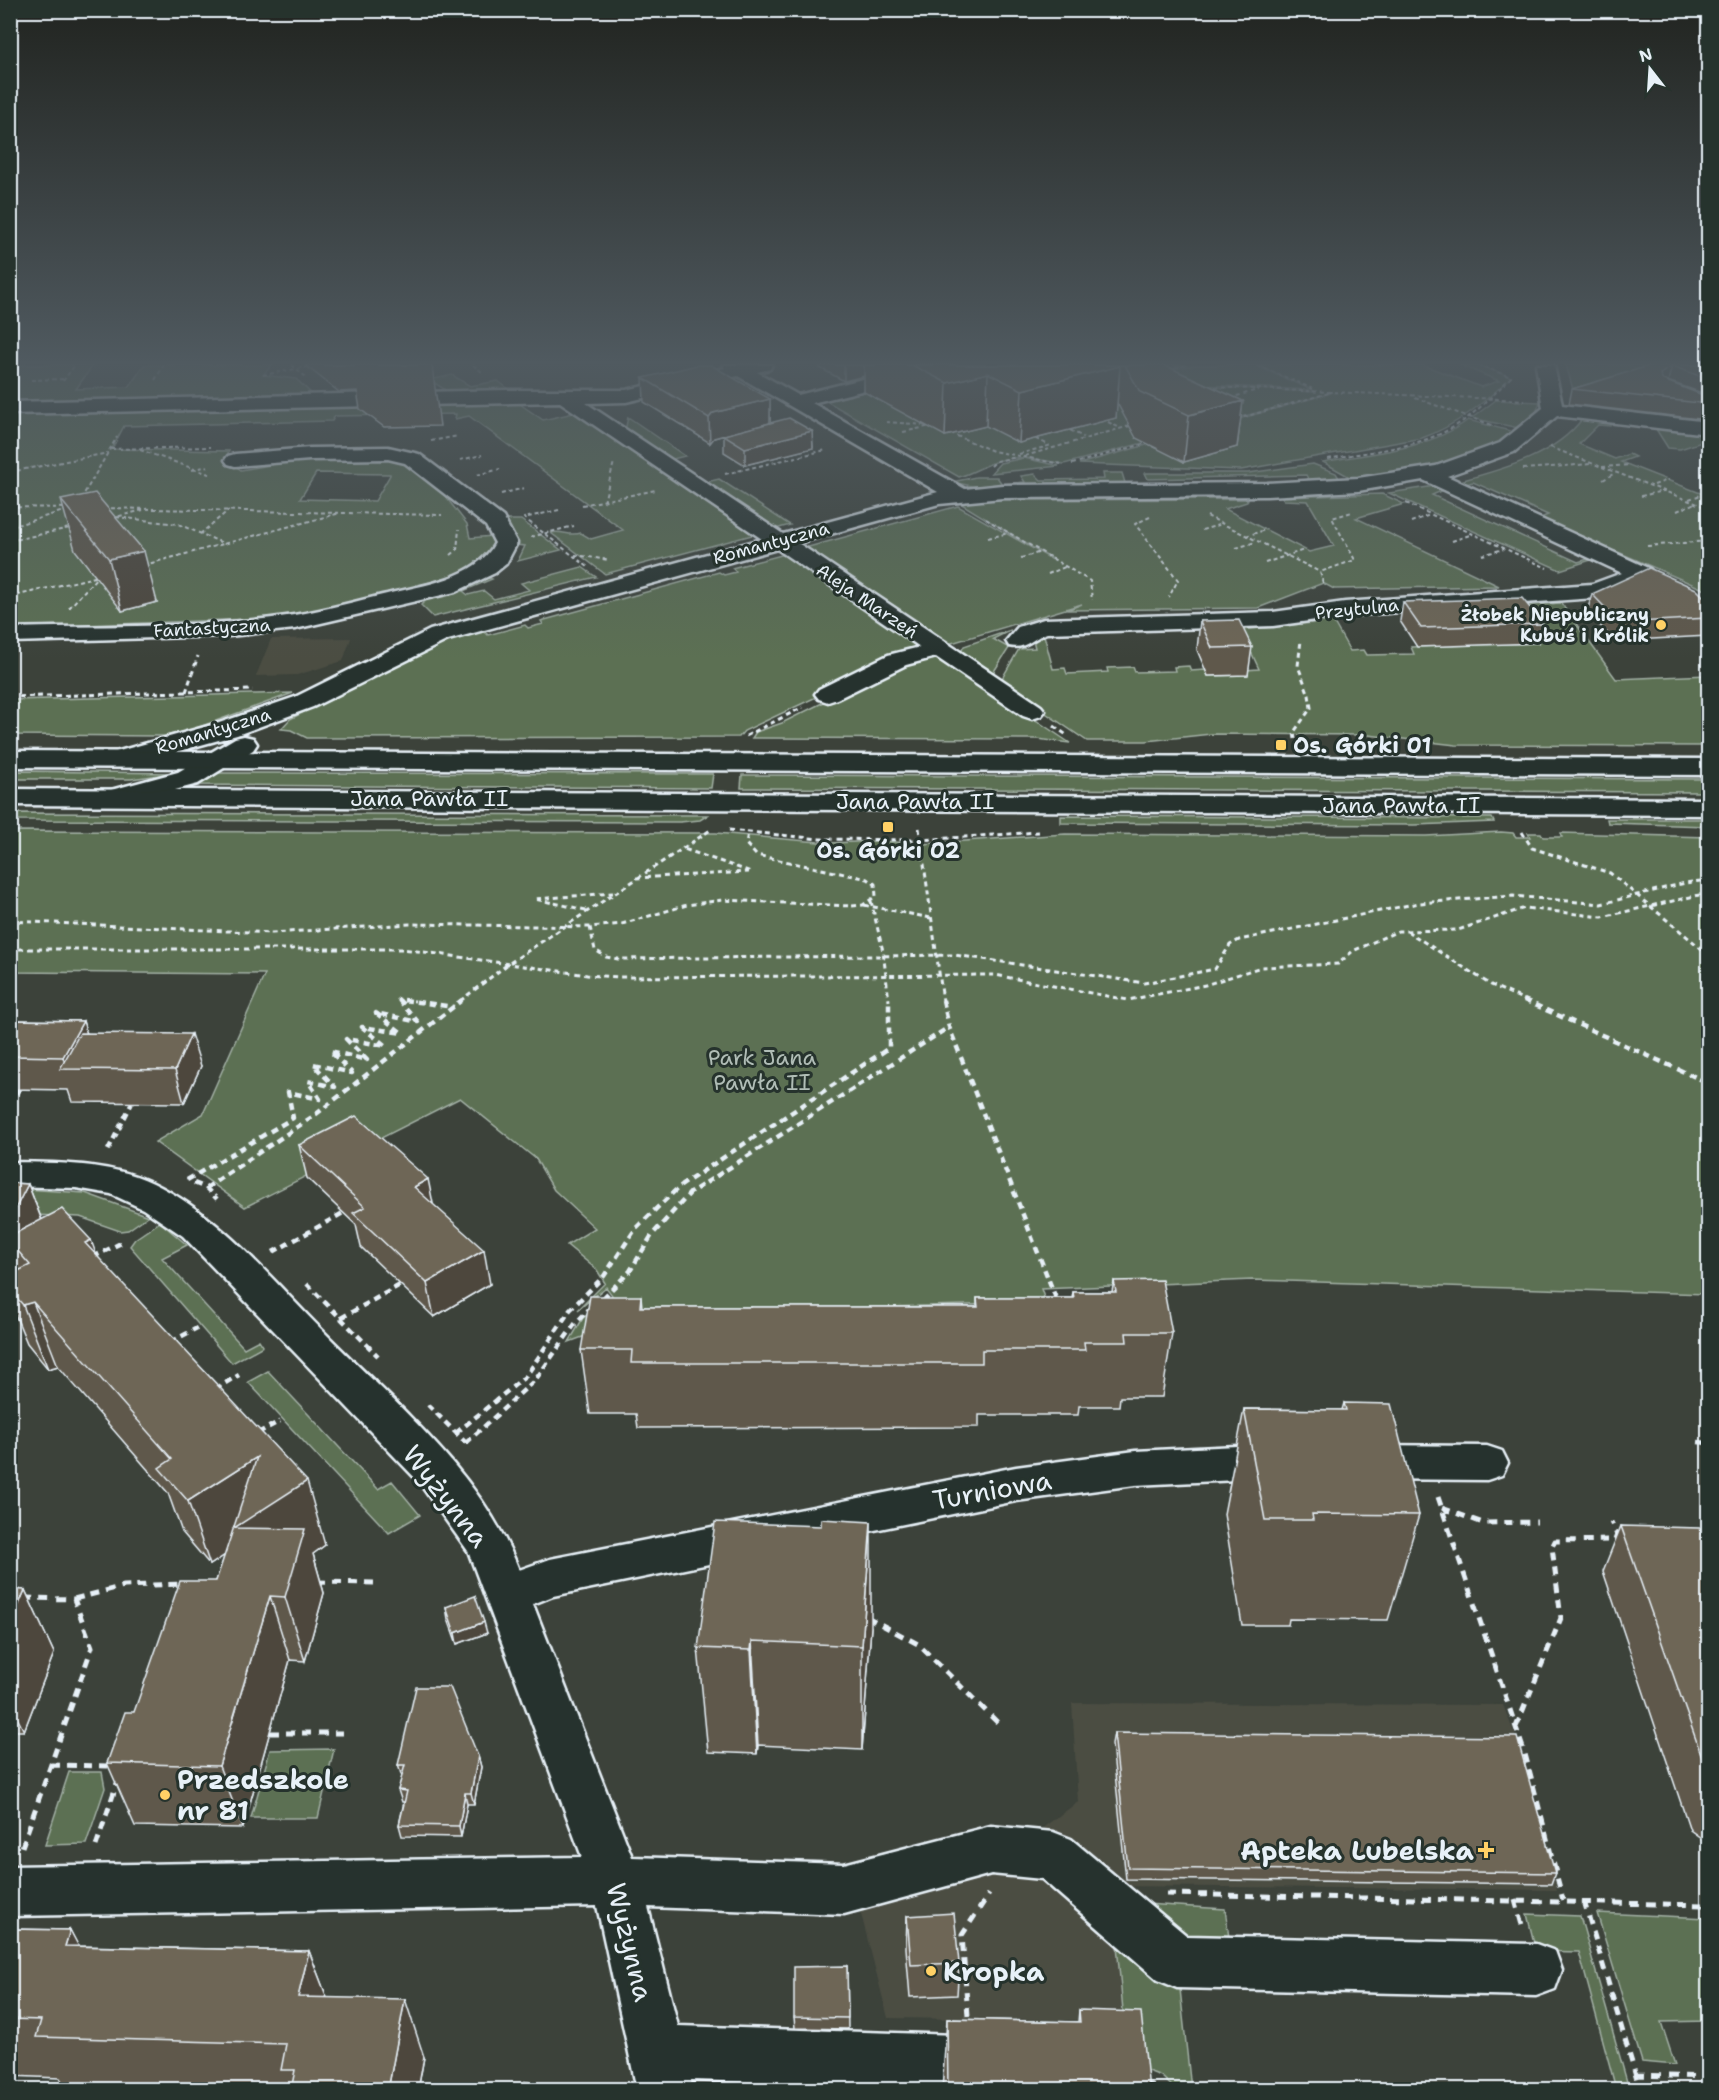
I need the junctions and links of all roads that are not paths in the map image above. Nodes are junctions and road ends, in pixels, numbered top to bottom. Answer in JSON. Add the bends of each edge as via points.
{"nodes":[{"id":1,"x":662,"y":463,"type":"edge"},
{"id":2,"x":903,"y":463,"type":"edge"},
{"id":3,"x":1470,"y":463,"type":"edge"},
{"id":4,"x":420,"y":464,"type":"joint"},
{"id":5,"x":391,"y":474,"type":"dead end"},
{"id":6,"x":1428,"y":475,"type":"junction"},
{"id":7,"x":957,"y":494,"type":"junction"},
{"id":8,"x":777,"y":541,"type":"junction"},
{"id":9,"x":411,"y":597,"type":"junction"},
{"id":10,"x":10,"y":635,"type":"edge"},
{"id":11,"x":439,"y":635,"type":"junction"},
{"id":12,"x":1018,"y":641,"type":"dead end"},
{"id":13,"x":939,"y":650,"type":"junction"},
{"id":14,"x":828,"y":694,"type":"road end"},
{"id":15,"x":304,"y":702,"type":"junction"},
{"id":16,"x":1032,"y":711,"type":"dead end"},
{"id":17,"x":10,"y":759,"type":"edge"},
{"id":18,"x":121,"y":759,"type":"junction"},
{"id":19,"x":220,"y":760,"type":"junction"},
{"id":20,"x":1708,"y":767,"type":"edge"},
{"id":21,"x":121,"y":796,"type":"junction"},
{"id":22,"x":10,"y":797,"type":"edge"},
{"id":23,"x":1708,"y":807,"type":"edge"},
{"id":24,"x":10,"y":1174,"type":"edge"},
{"id":25,"x":1487,"y":1463,"type":"dead end"},
{"id":26,"x":507,"y":1594,"type":"junction"},
{"id":27,"x":16,"y":1871,"type":"edge"},
{"id":28,"x":616,"y":1881,"type":"junction"},
{"id":29,"x":1536,"y":1970,"type":"dead end"},
{"id":30,"x":1030,"y":2064,"type":"edge"},
{"id":31,"x":661,"y":2071,"type":"edge"}],
"edges":[{"from":1,"to":8,"type":"street","name":"Aleja Marzeń"},
{"from":2,"to":7,"type":"street"},
{"from":3,"to":6,"type":"street","name":"Romantyczna"},
{"from":4,"to":5,"type":"street"},
{"from":4,"to":9,"type":"street","name":"Fantastyczna","via":[[491,506],[506,543],[498,559],[487,568],[447,587]]},
{"from":6,"to":7,"type":"street","name":"Romantyczna","via":[[1354,485]]},
{"from":6,"to":12,"type":"street","name":"Przytulna","via":[[1652,579],[1594,591],[1317,609],[1273,620],[1044,626],[1027,632]]},
{"from":7,"to":8,"type":"street","name":"Romantyczna"},
{"from":8,"to":11,"type":"street","name":"Romantyczna"},
{"from":8,"to":13,"type":"street","name":"Aleja Marzeń"},
{"from":9,"to":10,"type":"street","name":"Fantastyczna","via":[[295,622],[230,629]]},
{"from":9,"to":11,"type":"street","via":[[422,624]]},
{"from":11,"to":15,"type":"street","name":"Romantyczna"},
{"from":13,"to":14,"type":"street","via":[[897,660]]},
{"from":13,"to":16,"type":"street","name":"Aleja Marzeń"},
{"from":15,"to":18,"type":"street","name":"Romantyczna","via":[[228,729]]},
{"from":15,"to":19,"type":"street","name":"Romantyczna"},
{"from":17,"to":18,"type":"street","name":"Jana Pawła II"},
{"from":18,"to":19,"type":"street","name":"Jana Pawła II"},
{"from":19,"to":20,"type":"street","name":"Jana Pawła II"},
{"from":19,"to":21,"type":"street","name":"Jana Pawła II","via":[[188,778]]},
{"from":21,"to":22,"type":"street","name":"Jana Pawła II"},
{"from":21,"to":23,"type":"street","name":"Jana Pawła II"},
{"from":24,"to":26,"type":"street","name":"Wyżynna","via":[[46,1174],[116,1183],[172,1210],[204,1233],[428,1465],[487,1543]]},
{"from":25,"to":26,"type":"street","name":"Turniowa","via":[[1318,1461],[1135,1468],[1016,1484],[550,1578]]},
{"from":26,"to":28,"type":"street","name":"Wyżynna"},
{"from":27,"to":28,"type":"street"},
{"from":28,"to":29,"type":"street","via":[[844,1890],[991,1850],[1053,1856],[1177,1962]]},
{"from":28,"to":31,"type":"street","name":"Wyżynna"},
{"from":30,"to":31,"type":"street","via":[[972,2062]]}]}
